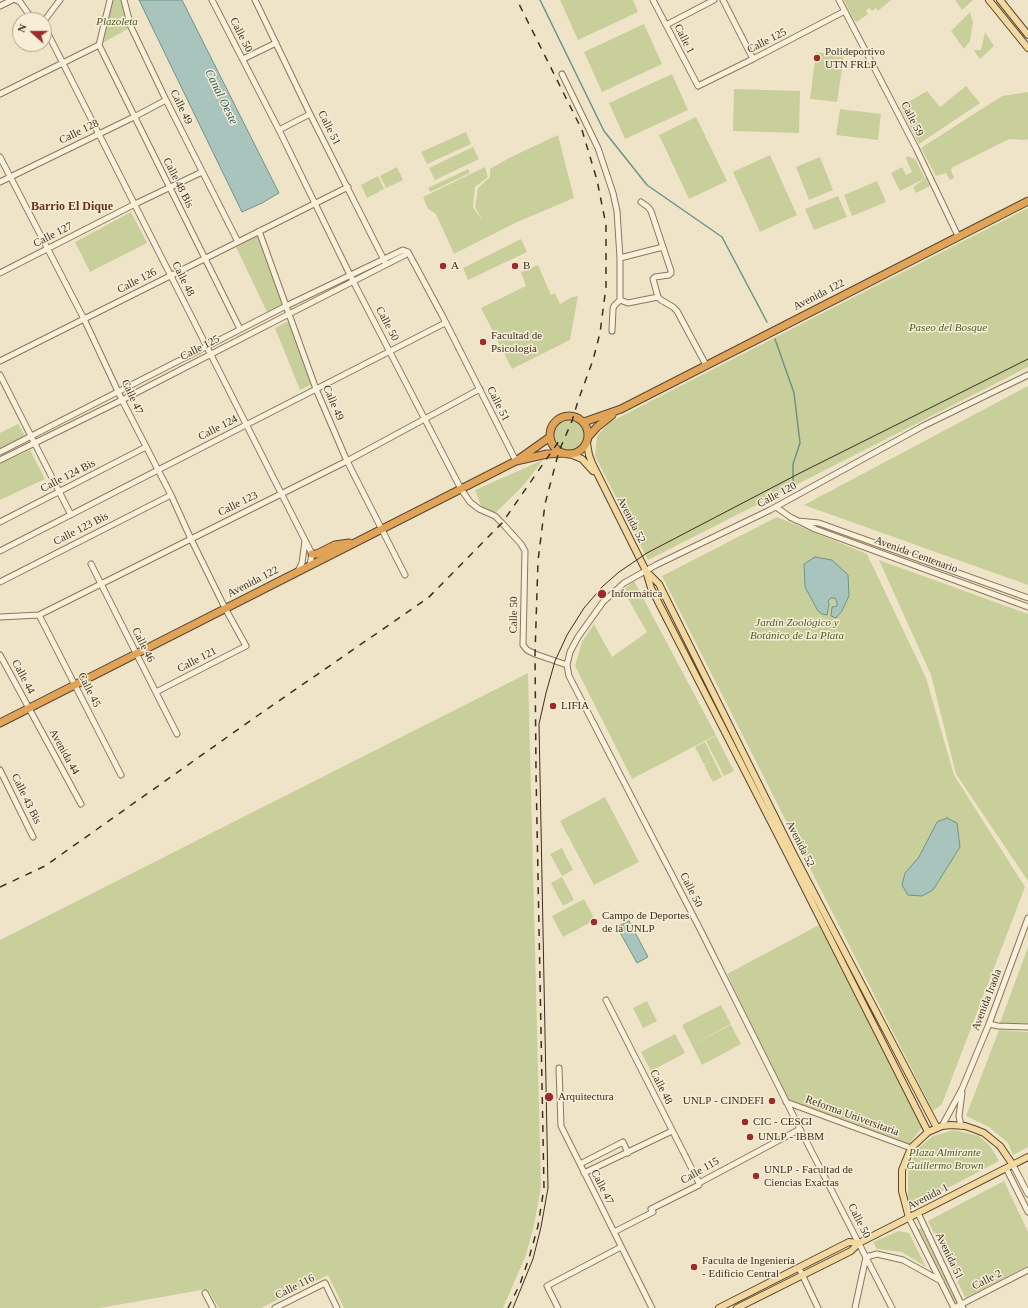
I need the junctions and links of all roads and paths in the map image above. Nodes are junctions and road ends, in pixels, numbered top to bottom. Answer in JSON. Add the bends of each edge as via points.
{"nodes":[{"id":1,"x":12,"y":0,"type":"edge"},
{"id":2,"x":16,"y":0,"type":"edge"},
{"id":3,"x":60,"y":0,"type":"edge"},
{"id":4,"x":110,"y":0,"type":"edge"},
{"id":5,"x":124,"y":0,"type":"edge"},
{"id":6,"x":212,"y":0,"type":"edge"},
{"id":7,"x":255,"y":0,"type":"edge"},
{"id":8,"x":653,"y":0,"type":"edge"},
{"id":9,"x":714,"y":0,"type":"edge"},
{"id":10,"x":723,"y":0,"type":"edge"},
{"id":11,"x":839,"y":0,"type":"edge"},
{"id":12,"x":989,"y":0,"type":"edge"},
{"id":13,"x":1000,"y":0,"type":"edge"},
{"id":14,"x":0,"y":6,"type":"edge"},
{"id":15,"x":845,"y":11,"type":"junction"},
{"id":16,"x":26,"y":12,"type":"edge"},
{"id":17,"x":51,"y":12,"type":"edge"},
{"id":18,"x":666,"y":25,"type":"junction"},
{"id":19,"x":1028,"y":35,"type":"edge"},
{"id":20,"x":52,"y":42,"type":"edge"},
{"id":21,"x":276,"y":43,"type":"junction"},
{"id":22,"x":99,"y":45,"type":"junction"},
{"id":23,"x":1028,"y":48,"type":"edge"},
{"id":24,"x":242,"y":59,"type":"junction"},
{"id":25,"x":753,"y":59,"type":"junction"},
{"id":26,"x":62,"y":63,"type":"junction"},
{"id":27,"x":562,"y":74,"type":"dead end"},
{"id":28,"x":698,"y":86,"type":"joint"},
{"id":29,"x":0,"y":94,"type":"edge"},
{"id":30,"x":166,"y":100,"type":"junction"},
{"id":31,"x":310,"y":114,"type":"junction"},
{"id":32,"x":134,"y":117,"type":"junction"},
{"id":33,"x":279,"y":130,"type":"junction"},
{"id":34,"x":99,"y":134,"type":"junction"},
{"id":35,"x":0,"y":157,"type":"edge"},
{"id":36,"x":202,"y":172,"type":"junction"},
{"id":37,"x":10,"y":177,"type":"junction"},
{"id":38,"x":0,"y":182,"type":"edge"},
{"id":39,"x":348,"y":187,"type":"junction"},
{"id":40,"x":170,"y":188,"type":"junction"},
{"id":41,"x":1028,"y":201,"type":"edge"},
{"id":42,"x":641,"y":202,"type":"dead end"},
{"id":43,"x":316,"y":203,"type":"junction"},
{"id":44,"x":135,"y":204,"type":"junction"},
{"id":45,"x":259,"y":231,"type":"junction"},
{"id":46,"x":958,"y":236,"type":"junction"},
{"id":47,"x":238,"y":242,"type":"junction"},
{"id":48,"x":663,"y":247,"type":"junction"},
{"id":49,"x":47,"y":250,"type":"junction"},
{"id":50,"x":408,"y":251,"type":"joint"},
{"id":51,"x":205,"y":258,"type":"junction"},
{"id":52,"x":620,"y":258,"type":"junction"},
{"id":53,"x":385,"y":262,"type":"junction"},
{"id":54,"x":0,"y":273,"type":"edge"},
{"id":55,"x":350,"y":274,"type":"junction"},
{"id":56,"x":170,"y":276,"type":"junction"},
{"id":57,"x":353,"y":281,"type":"junction"},
{"id":58,"x":658,"y":297,"type":"junction"},
{"id":59,"x":620,"y":300,"type":"junction"},
{"id":60,"x":286,"y":306,"type":"junction"},
{"id":61,"x":289,"y":314,"type":"junction"},
{"id":62,"x":84,"y":319,"type":"junction"},
{"id":63,"x":445,"y":323,"type":"junction"},
{"id":64,"x":240,"y":329,"type":"junction"},
{"id":65,"x":612,"y":331,"type":"dead end"},
{"id":66,"x":207,"y":347,"type":"junction"},
{"id":67,"x":390,"y":351,"type":"junction"},
{"id":68,"x":211,"y":354,"type":"junction"},
{"id":69,"x":0,"y":361,"type":"edge"},
{"id":70,"x":706,"y":365,"type":"junction"},
{"id":71,"x":0,"y":375,"type":"edge"},
{"id":72,"x":1028,"y":375,"type":"edge"},
{"id":73,"x":316,"y":389,"type":"junction"},
{"id":74,"x":480,"y":390,"type":"junction"},
{"id":75,"x":119,"y":391,"type":"junction"},
{"id":76,"x":122,"y":400,"type":"junction"},
{"id":77,"x":621,"y":409,"type":"junction"},
{"id":78,"x":424,"y":418,"type":"junction"},
{"id":79,"x":584,"y":422,"type":"junction"},
{"id":80,"x":246,"y":425,"type":"junction"},
{"id":81,"x":30,"y":437,"type":"junction"},
{"id":82,"x":550,"y":437,"type":"junction"},
{"id":83,"x":588,"y":439,"type":"junction"},
{"id":84,"x":34,"y":443,"type":"junction"},
{"id":85,"x":146,"y":447,"type":"junction"},
{"id":86,"x":0,"y":452,"type":"edge"},
{"id":87,"x":566,"y":454,"type":"junction"},
{"id":88,"x":0,"y":460,"type":"edge"},
{"id":89,"x":347,"y":461,"type":"junction"},
{"id":90,"x":516,"y":461,"type":"junction"},
{"id":91,"x":158,"y":470,"type":"junction"},
{"id":92,"x":599,"y":479,"type":"junction"},
{"id":93,"x":461,"y":489,"type":"junction"},
{"id":94,"x":59,"y":492,"type":"junction"},
{"id":95,"x":171,"y":495,"type":"junction"},
{"id":96,"x":281,"y":495,"type":"junction"},
{"id":97,"x":776,"y":507,"type":"junction"},
{"id":98,"x":71,"y":515,"type":"junction"},
{"id":99,"x":798,"y":521,"type":"junction"},
{"id":100,"x":0,"y":522,"type":"edge"},
{"id":101,"x":382,"y":528,"type":"junction"},
{"id":102,"x":191,"y":539,"type":"junction"},
{"id":103,"x":305,"y":540,"type":"junction"},
{"id":104,"x":355,"y":542,"type":"junction"},
{"id":105,"x":0,"y":551,"type":"edge"},
{"id":106,"x":312,"y":554,"type":"junction"},
{"id":107,"x":91,"y":564,"type":"dead end"},
{"id":108,"x":310,"y":565,"type":"junction"},
{"id":109,"x":298,"y":571,"type":"junction"},
{"id":110,"x":646,"y":571,"type":"junction"},
{"id":111,"x":405,"y":575,"type":"dead end"},
{"id":112,"x":0,"y":582,"type":"edge"},
{"id":113,"x":101,"y":585,"type":"junction"},
{"id":114,"x":1028,"y":598,"type":"edge"},
{"id":115,"x":1028,"y":607,"type":"edge"},
{"id":116,"x":225,"y":608,"type":"junction"},
{"id":117,"x":39,"y":615,"type":"junction"},
{"id":118,"x":0,"y":617,"type":"edge"},
{"id":119,"x":246,"y":646,"type":"joint"},
{"id":120,"x":136,"y":653,"type":"junction"},
{"id":121,"x":0,"y":655,"type":"edge"},
{"id":122,"x":567,"y":665,"type":"junction"},
{"id":123,"x":75,"y":684,"type":"junction"},
{"id":124,"x":156,"y":692,"type":"junction"},
{"id":125,"x":29,"y":709,"type":"junction"},
{"id":126,"x":0,"y":723,"type":"edge"},
{"id":127,"x":178,"y":734,"type":"dead end"},
{"id":128,"x":0,"y":770,"type":"edge"},
{"id":129,"x":121,"y":775,"type":"dead end"},
{"id":130,"x":81,"y":804,"type":"dead end"},
{"id":131,"x":33,"y":837,"type":"dead end"},
{"id":132,"x":1028,"y":918,"type":"edge"},
{"id":133,"x":606,"y":1000,"type":"dead end"},
{"id":134,"x":989,"y":1024,"type":"junction"},
{"id":135,"x":1028,"y":1027,"type":"edge"},
{"id":136,"x":559,"y":1068,"type":"dead end"},
{"id":137,"x":962,"y":1089,"type":"junction"},
{"id":138,"x":786,"y":1102,"type":"junction"},
{"id":139,"x":960,"y":1126,"type":"junction"},
{"id":140,"x":940,"y":1127,"type":"junction"},
{"id":141,"x":800,"y":1129,"type":"junction"},
{"id":142,"x":672,"y":1131,"type":"junction"},
{"id":143,"x":928,"y":1132,"type":"junction"},
{"id":144,"x":911,"y":1148,"type":"junction"},
{"id":145,"x":628,"y":1152,"type":"junction"},
{"id":146,"x":1028,"y":1157,"type":"edge"},
{"id":147,"x":580,"y":1164,"type":"junction"},
{"id":148,"x":1013,"y":1165,"type":"junction"},
{"id":149,"x":1006,"y":1168,"type":"junction"},
{"id":150,"x":584,"y":1173,"type":"junction"},
{"id":151,"x":698,"y":1183,"type":"junction"},
{"id":152,"x":1028,"y":1194,"type":"edge"},
{"id":153,"x":1028,"y":1212,"type":"edge"},
{"id":154,"x":918,"y":1213,"type":"junction"},
{"id":155,"x":909,"y":1218,"type":"junction"},
{"id":156,"x":614,"y":1232,"type":"junction"},
{"id":157,"x":859,"y":1243,"type":"junction"},
{"id":158,"x":621,"y":1246,"type":"junction"},
{"id":159,"x":866,"y":1257,"type":"junction"},
{"id":160,"x":799,"y":1268,"type":"junction"},
{"id":161,"x":1028,"y":1270,"type":"edge"},
{"id":162,"x":802,"y":1275,"type":"junction"},
{"id":163,"x":940,"y":1281,"type":"junction"},
{"id":164,"x":205,"y":1293,"type":"dead end"},
{"id":165,"x":962,"y":1306,"type":"edge"},
{"id":166,"x":739,"y":1307,"type":"edge"},
{"id":167,"x":214,"y":1308,"type":"edge"},
{"id":168,"x":275,"y":1308,"type":"edge"},
{"id":169,"x":337,"y":1308,"type":"edge"},
{"id":170,"x":558,"y":1308,"type":"edge"},
{"id":171,"x":652,"y":1308,"type":"edge"},
{"id":172,"x":719,"y":1308,"type":"edge"},
{"id":173,"x":818,"y":1308,"type":"edge"},
{"id":174,"x":855,"y":1308,"type":"edge"},
{"id":175,"x":892,"y":1308,"type":"edge"},
{"id":176,"x":954,"y":1308,"type":"edge"}],
"edges":[{"from":1,"to":14,"type":"street"},
{"from":2,"to":16,"type":"street"},
{"from":3,"to":17,"type":"street"},
{"from":4,"to":22,"type":"street"},
{"from":5,"to":30,"type":"street","name":"Calle 49","via":[[131,27]]},
{"from":6,"to":24,"type":"street","name":"Calle 50"},
{"from":7,"to":21,"type":"street","name":"Calle 51"},
{"from":8,"to":18,"type":"street","name":"Calle 1"},
{"from":9,"to":18,"type":"street"},
{"from":10,"to":25,"type":"street"},
{"from":11,"to":15,"type":"street","name":"Calle 59"},
{"from":12,"to":23,"type":"main road"},
{"from":13,"to":19,"type":"main road"},
{"from":15,"to":25,"type":"street","name":"Calle 125"},
{"from":15,"to":46,"type":"street","name":"Calle 59"},
{"from":18,"to":28,"type":"street","name":"Calle 1"},
{"from":20,"to":26,"type":"street","name":"Calle 48"},
{"from":21,"to":24,"type":"street"},
{"from":21,"to":31,"type":"street","name":"Calle 51"},
{"from":22,"to":26,"type":"street"},
{"from":22,"to":32,"type":"street","name":"Calle 48 Bis"},
{"from":24,"to":33,"type":"street","name":"Calle 50"},
{"from":25,"to":28,"type":"street","name":"Calle 125"},
{"from":26,"to":29,"type":"street"},
{"from":26,"to":34,"type":"street","name":"Calle 48"},
{"from":27,"to":52,"type":"street","via":[[598,148],[609,179],[617,211]]},
{"from":30,"to":32,"type":"street","name":"Calle 128"},
{"from":30,"to":36,"type":"street","name":"Calle 49"},
{"from":31,"to":33,"type":"street"},
{"from":31,"to":39,"type":"street","name":"Calle 51"},
{"from":32,"to":34,"type":"street","name":"Calle 128"},
{"from":32,"to":40,"type":"street","name":"Calle 48 Bis"},
{"from":33,"to":43,"type":"street","name":"Calle 50"},
{"from":34,"to":37,"type":"street","name":"Calle 128"},
{"from":34,"to":44,"type":"street","name":"Calle 48"},
{"from":35,"to":37,"type":"street","name":"Calle 47"},
{"from":36,"to":40,"type":"street","name":"Calle 127"},
{"from":36,"to":47,"type":"street","name":"Calle 49"},
{"from":37,"to":38,"type":"street","name":"Calle 128"},
{"from":37,"to":49,"type":"street","name":"Calle 47"},
{"from":39,"to":43,"type":"street","name":"Calle 126"},
{"from":39,"to":53,"type":"street","name":"Calle 51"},
{"from":40,"to":44,"type":"street","name":"Calle 127"},
{"from":40,"to":51,"type":"street","name":"Calle 48 Bis"},
{"from":41,"to":46,"type":"highway","name":"Avenida 122"},
{"from":42,"to":48,"type":"street","via":[[651,211]]},
{"from":43,"to":45,"type":"street","name":"Calle 126"},
{"from":43,"to":55,"type":"street","name":"Calle 50"},
{"from":44,"to":49,"type":"street","name":"Calle 127"},
{"from":44,"to":56,"type":"street","name":"Calle 48"},
{"from":45,"to":47,"type":"street","name":"Calle 126"},
{"from":45,"to":60,"type":"street","name":"Calle 49"},
{"from":46,"to":70,"type":"highway","name":"Avenida 122"},
{"from":47,"to":51,"type":"street","name":"Calle 126"},
{"from":48,"to":52,"type":"street"},
{"from":48,"to":58,"type":"street","via":[[671,273],[653,279]]},
{"from":49,"to":54,"type":"street","name":"Calle 127"},
{"from":49,"to":62,"type":"street","name":"Calle 47"},
{"from":50,"to":53,"type":"street","name":"Calle 125","via":[[405,255]]},
{"from":50,"to":63,"type":"street","name":"Calle 51"},
{"from":51,"to":56,"type":"street","name":"Calle 126"},
{"from":51,"to":64,"type":"street","name":"Calle 48 Bis"},
{"from":52,"to":59,"type":"street"},
{"from":53,"to":55,"type":"street","name":"Calle 125"},
{"from":53,"to":57,"type":"street","name":"Calle 125"},
{"from":55,"to":57,"type":"street","name":"Calle 50"},
{"from":55,"to":60,"type":"street","name":"Calle 125"},
{"from":56,"to":62,"type":"street","name":"Calle 126"},
{"from":56,"to":66,"type":"street","name":"Calle 48"},
{"from":57,"to":61,"type":"street","name":"Calle 125"},
{"from":57,"to":67,"type":"street","name":"Calle 50"},
{"from":58,"to":59,"type":"street","via":[[628,303]]},
{"from":58,"to":70,"type":"street","via":[[677,310]]},
{"from":59,"to":65,"type":"street","via":[[613,309]]},
{"from":60,"to":61,"type":"street","name":"Calle 49"},
{"from":60,"to":64,"type":"street","name":"Calle 125"},
{"from":61,"to":68,"type":"street","name":"Calle 125"},
{"from":61,"to":73,"type":"street","name":"Calle 49"},
{"from":62,"to":69,"type":"street","name":"Calle 126"},
{"from":62,"to":75,"type":"street","name":"Calle 47"},
{"from":63,"to":67,"type":"street","name":"Calle 124"},
{"from":63,"to":74,"type":"street","name":"Calle 51"},
{"from":64,"to":66,"type":"street","name":"Calle 125"},
{"from":66,"to":68,"type":"street","name":"Calle 48"},
{"from":66,"to":75,"type":"street","name":"Calle 125"},
{"from":67,"to":73,"type":"street","name":"Calle 124"},
{"from":67,"to":78,"type":"street","name":"Calle 50"},
{"from":68,"to":76,"type":"street","name":"Calle 125"},
{"from":68,"to":80,"type":"street","name":"Calle 48"},
{"from":70,"to":77,"type":"highway","name":"Avenida 122"},
{"from":71,"to":81,"type":"street"},
{"from":72,"to":97,"type":"street","name":"Calle 120","via":[[923,426]]},
{"from":73,"to":80,"type":"street","name":"Calle 124"},
{"from":73,"to":89,"type":"street","name":"Calle 49"},
{"from":74,"to":78,"type":"street","name":"Calle 123"},
{"from":74,"to":90,"type":"street","name":"Calle 51"},
{"from":75,"to":76,"type":"street","name":"Calle 47"},
{"from":75,"to":81,"type":"street","name":"Calle 125"},
{"from":76,"to":84,"type":"street","name":"Calle 125"},
{"from":76,"to":85,"type":"street","name":"Calle 47"},
{"from":77,"to":79,"type":"highway","name":"Avenida 122"},
{"from":77,"to":83,"type":"highway","name":"Avenida 122","via":[[597,426]]},
{"from":78,"to":89,"type":"street","name":"Calle 123"},
{"from":78,"to":93,"type":"street","name":"Calle 50"},
{"from":79,"to":82,"type":"highway","via":[[573,416],[560,418],[551,429]]},
{"from":79,"to":83,"type":"highway"},
{"from":80,"to":91,"type":"street","name":"Calle 124"},
{"from":80,"to":96,"type":"street","name":"Calle 48"},
{"from":81,"to":84,"type":"street"},
{"from":81,"to":86,"type":"street","name":"Calle 125"},
{"from":82,"to":87,"type":"highway","via":[[555,448]]},
{"from":82,"to":90,"type":"highway","name":"Avenida 122"},
{"from":83,"to":87,"type":"highway","via":[[583,449],[577,453]]},
{"from":83,"to":92,"type":"main road","name":"Avenida 52","via":[[589,455]]},
{"from":84,"to":88,"type":"street","name":"Calle 125"},
{"from":84,"to":94,"type":"street"},
{"from":85,"to":91,"type":"street","name":"Calle 47"},
{"from":85,"to":94,"type":"street","name":"Calle 124 Bis"},
{"from":87,"to":90,"type":"highway","name":"Avenida 122","via":[[547,454]]},
{"from":87,"to":92,"type":"main road","name":"Avenida 52","via":[[582,459]]},
{"from":89,"to":96,"type":"street","name":"Calle 123"},
{"from":89,"to":101,"type":"street","name":"Calle 49"},
{"from":90,"to":93,"type":"highway","name":"Avenida 122"},
{"from":91,"to":95,"type":"street","name":"Calle 47"},
{"from":91,"to":98,"type":"street","name":"Calle 124"},
{"from":92,"to":110,"type":"main road","name":"Avenida 52"},
{"from":93,"to":101,"type":"highway","name":"Avenida 122"},
{"from":93,"to":122,"type":"street","name":"Calle 50","via":[[470,502],[495,516],[525,551],[523,645],[527,650]]},
{"from":94,"to":98,"type":"street"},
{"from":94,"to":100,"type":"street","name":"Calle 124 Bis"},
{"from":95,"to":102,"type":"street","name":"Calle 47"},
{"from":95,"to":112,"type":"street","name":"Calle 123 Bis"},
{"from":96,"to":102,"type":"street","name":"Calle 123"},
{"from":96,"to":103,"type":"street","name":"Calle 48"},
{"from":97,"to":99,"type":"street","name":"Avenida Centenario"},
{"from":97,"to":110,"type":"street","name":"Calle 120"},
{"from":98,"to":105,"type":"street","name":"Calle 124"},
{"from":99,"to":114,"type":"street","via":[[819,523]]},
{"from":99,"to":115,"type":"street","name":"Avenida Centenario"},
{"from":101,"to":104,"type":"highway","name":"Avenida 122"},
{"from":101,"to":111,"type":"street","name":"Calle 49"},
{"from":102,"to":113,"type":"street","name":"Calle 123"},
{"from":102,"to":116,"type":"street","name":"Calle 47"},
{"from":103,"to":106,"type":"street","name":"Calle 48"},
{"from":103,"to":109,"type":"street","via":[[302,563]]},
{"from":104,"to":106,"type":"highway","via":[[335,545]]},
{"from":104,"to":108,"type":"highway","name":"Avenida 122"},
{"from":106,"to":108,"type":"street"},
{"from":107,"to":113,"type":"street","name":"Calle 46"},
{"from":108,"to":109,"type":"highway","name":"Avenida 122"},
{"from":109,"to":116,"type":"highway","name":"Avenida 122"},
{"from":110,"to":122,"type":"street","name":"Calle 120","via":[[624,583],[603,602],[578,637]]},
{"from":110,"to":140,"type":"main road","name":"Avenida 52","via":[[659,584],[794,855]]},
{"from":110,"to":143,"type":"main road","name":"Avenida 52","via":[[651,588]]},
{"from":113,"to":117,"type":"street","name":"Calle 123"},
{"from":113,"to":120,"type":"street","name":"Calle 46"},
{"from":116,"to":119,"type":"street","name":"Calle 47"},
{"from":116,"to":120,"type":"highway","name":"Avenida 122"},
{"from":117,"to":118,"type":"street","name":"Calle 123"},
{"from":117,"to":123,"type":"street","name":"Calle 45"},
{"from":119,"to":124,"type":"street","name":"Calle 121"},
{"from":120,"to":123,"type":"highway","name":"Avenida 122"},
{"from":120,"to":124,"type":"street","name":"Calle 46"},
{"from":121,"to":125,"type":"street","name":"Calle 44"},
{"from":122,"to":138,"type":"street","name":"Calle 50","via":[[572,682]]},
{"from":123,"to":125,"type":"highway","name":"Avenida 122"},
{"from":123,"to":129,"type":"street","name":"Calle 45"},
{"from":124,"to":127,"type":"street","name":"Calle 46"},
{"from":125,"to":126,"type":"highway","name":"Avenida 122"},
{"from":125,"to":130,"type":"street","name":"Avenida 44"},
{"from":128,"to":131,"type":"street","name":"Calle 43 Bis"},
{"from":132,"to":134,"type":"street","name":"Avenida Iraola"},
{"from":133,"to":142,"type":"street","name":"Calle 48"},
{"from":134,"to":135,"type":"street"},
{"from":134,"to":137,"type":"street","name":"Avenida Iraola"},
{"from":136,"to":147,"type":"street","name":"Calle 47","via":[[561,1126]]},
{"from":137,"to":139,"type":"street","name":"Avenida Iraola"},
{"from":137,"to":140,"type":"street","name":"Avenida Iraola"},
{"from":138,"to":141,"type":"street","name":"Calle 50"},
{"from":138,"to":144,"type":"street","name":"Reforma Universitaria"},
{"from":139,"to":140,"type":"main road"},
{"from":139,"to":148,"type":"main road","via":[[984,1133],[1000,1146]]},
{"from":140,"to":143,"type":"main road"},
{"from":141,"to":151,"type":"street","name":"Calle 115"},
{"from":141,"to":157,"type":"street","name":"Calle 50"},
{"from":142,"to":145,"type":"street"},
{"from":142,"to":151,"type":"street","name":"Calle 48"},
{"from":143,"to":144,"type":"main road"},
{"from":144,"to":155,"type":"main road","via":[[904,1164],[901,1184]]},
{"from":145,"to":147,"type":"street","via":[[623,1142]]},
{"from":145,"to":150,"type":"street"},
{"from":146,"to":148,"type":"main road","name":"Avenida 1"},
{"from":147,"to":150,"type":"street","name":"Calle 47"},
{"from":148,"to":149,"type":"main road","name":"Avenida 1"},
{"from":148,"to":152,"type":"street"},
{"from":149,"to":153,"type":"street"},
{"from":149,"to":154,"type":"main road","name":"Avenida 1"},
{"from":150,"to":156,"type":"street","name":"Calle 47"},
{"from":151,"to":156,"type":"street","name":"Calle 115","via":[[651,1209],[653,1212]]},
{"from":154,"to":155,"type":"main road","name":"Avenida 1"},
{"from":154,"to":165,"type":"street","name":"Avenida 51"},
{"from":155,"to":157,"type":"main road","name":"Avenida 1"},
{"from":155,"to":163,"type":"street","name":"Avenida 51"},
{"from":156,"to":158,"type":"street","name":"Calle 47"},
{"from":157,"to":159,"type":"street","name":"Calle 50"},
{"from":157,"to":160,"type":"main road","name":"Avenida 1","via":[[849,1242]]},
{"from":157,"to":162,"type":"main road","name":"Avenida 1","via":[[851,1251]]},
{"from":158,"to":170,"type":"street","via":[[547,1286]]},
{"from":158,"to":171,"type":"street","name":"Calle 47"},
{"from":159,"to":163,"type":"street","via":[[877,1254],[902,1260]]},
{"from":159,"to":174,"type":"street"},
{"from":159,"to":175,"type":"street","name":"Calle 50"},
{"from":160,"to":162,"type":"street"},
{"from":160,"to":172,"type":"main road","name":"Avenida 1"},
{"from":161,"to":165,"type":"street","name":"Calle 2"},
{"from":162,"to":166,"type":"main road","name":"Avenida 1"},
{"from":162,"to":173,"type":"street"},
{"from":163,"to":176,"type":"street","name":"Avenida 51"},
{"from":164,"to":167,"type":"street"},
{"from":165,"to":176,"type":"street","name":"Calle 2"},
{"from":168,"to":169,"type":"street","name":"Calle 116","via":[[324,1283]]}]}
